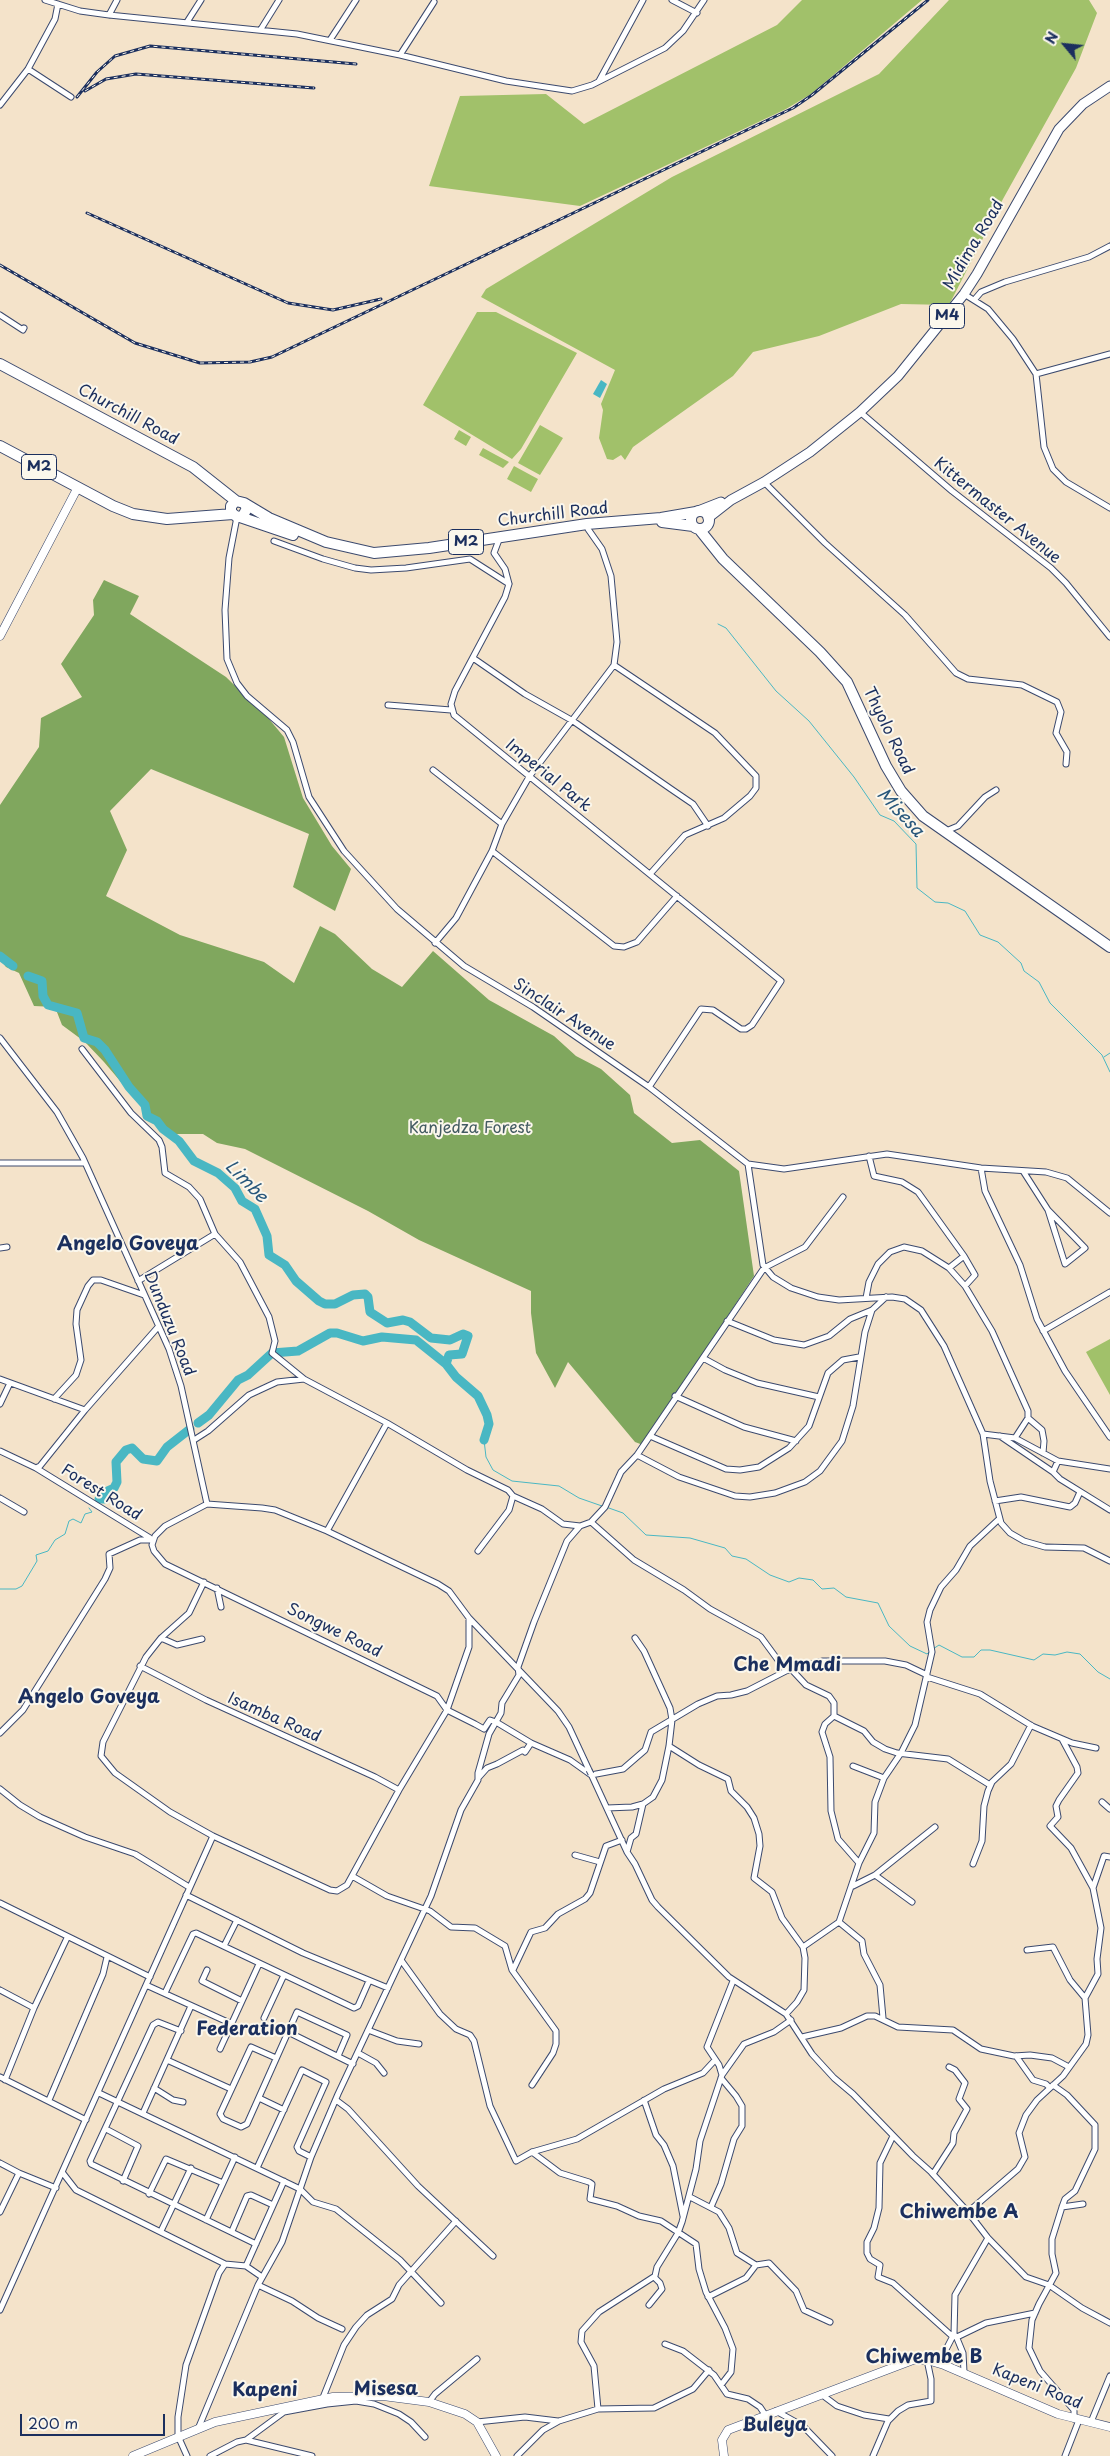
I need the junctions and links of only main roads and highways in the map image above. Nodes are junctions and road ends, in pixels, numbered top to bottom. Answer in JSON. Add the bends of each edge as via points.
{"nodes":[{"id":1,"x":1110,"y":86,"type":"edge"},
{"id":2,"x":1105,"y":91,"type":"edge"},
{"id":3,"x":0,"y":364,"type":"edge"},
{"id":4,"x":0,"y":446,"type":"edge"},
{"id":5,"x":78,"y":487,"type":"junction"},
{"id":6,"x":731,"y":500,"type":"junction"},
{"id":7,"x":240,"y":502,"type":"junction"},
{"id":8,"x":697,"y":511,"type":"junction"},
{"id":9,"x":236,"y":516,"type":"junction"},
{"id":10,"x":708,"y":520,"type":"junction"},
{"id":11,"x":588,"y":526,"type":"junction"},
{"id":12,"x":696,"y":527,"type":"junction"},
{"id":13,"x":499,"y":540,"type":"junction"},
{"id":14,"x":727,"y":563,"type":"junction"},
{"id":15,"x":0,"y":636,"type":"edge"},
{"id":16,"x":1110,"y":948,"type":"edge"},
{"id":17,"x":1110,"y":2428,"type":"edge"},
{"id":18,"x":133,"y":2456,"type":"edge"},
{"id":19,"x":496,"y":2456,"type":"edge"},
{"id":20,"x":724,"y":2456,"type":"edge"}],
"edges":[{"from":1,"to":2,"type":"main road","name":"Midima Road","number":"M4"},
{"from":2,"to":6,"type":"main road","name":"Midima Road","number":"M4","via":[[1083,104],[1058,128],[964,294],[898,376],[810,452]]},
{"from":3,"to":7,"type":"highway","name":"Churchill Road","number":"M2","via":[[194,467]]},
{"from":4,"to":5,"type":"highway","number":"M2"},
{"from":5,"to":9,"type":"highway","number":"M2","via":[[113,506],[148,517]]},
{"from":5,"to":15,"type":"main road"},
{"from":6,"to":8,"type":"main road","name":"Midima Road","number":"M4"},
{"from":6,"to":10,"type":"main road","name":"Midima Road","number":"M4"},
{"from":7,"to":9,"type":"highway","via":[[246,511]]},
{"from":7,"to":13,"type":"highway","name":"Churchill Road","number":"M2","via":[[297,531],[357,551],[392,552]]},
{"from":8,"to":10,"type":"highway","via":[[704,512]]},
{"from":8,"to":11,"type":"highway","name":"Churchill Road","number":"M2"},
{"from":8,"to":12,"type":"highway","via":[[691,516]]},
{"from":9,"to":13,"type":"highway","name":"Churchill Road","number":"M2","via":[[337,550],[374,557],[411,555]]},
{"from":10,"to":12,"type":"highway","via":[[704,527]]},
{"from":10,"to":14,"type":"highway","name":"Thyolo Road","via":[[711,533]]},
{"from":11,"to":12,"type":"highway","name":"Churchill Road","number":"M2","via":[[661,522]]},
{"from":11,"to":13,"type":"highway","name":"Churchill Road","number":"M2"},
{"from":12,"to":14,"type":"highway","name":"Thyolo Road"},
{"from":14,"to":16,"type":"highway","name":"Thyolo Road","via":[[847,682],[886,766],[901,791],[923,816]]},
{"from":17,"to":20,"type":"main road","name":"Kapeni Road","via":[[1077,2420],[939,2363],[913,2360],[728,2430],[722,2440]]},
{"from":18,"to":19,"type":"main road","via":[[215,2422],[334,2397],[383,2396],[430,2402],[465,2414],[477,2422]]}]}
